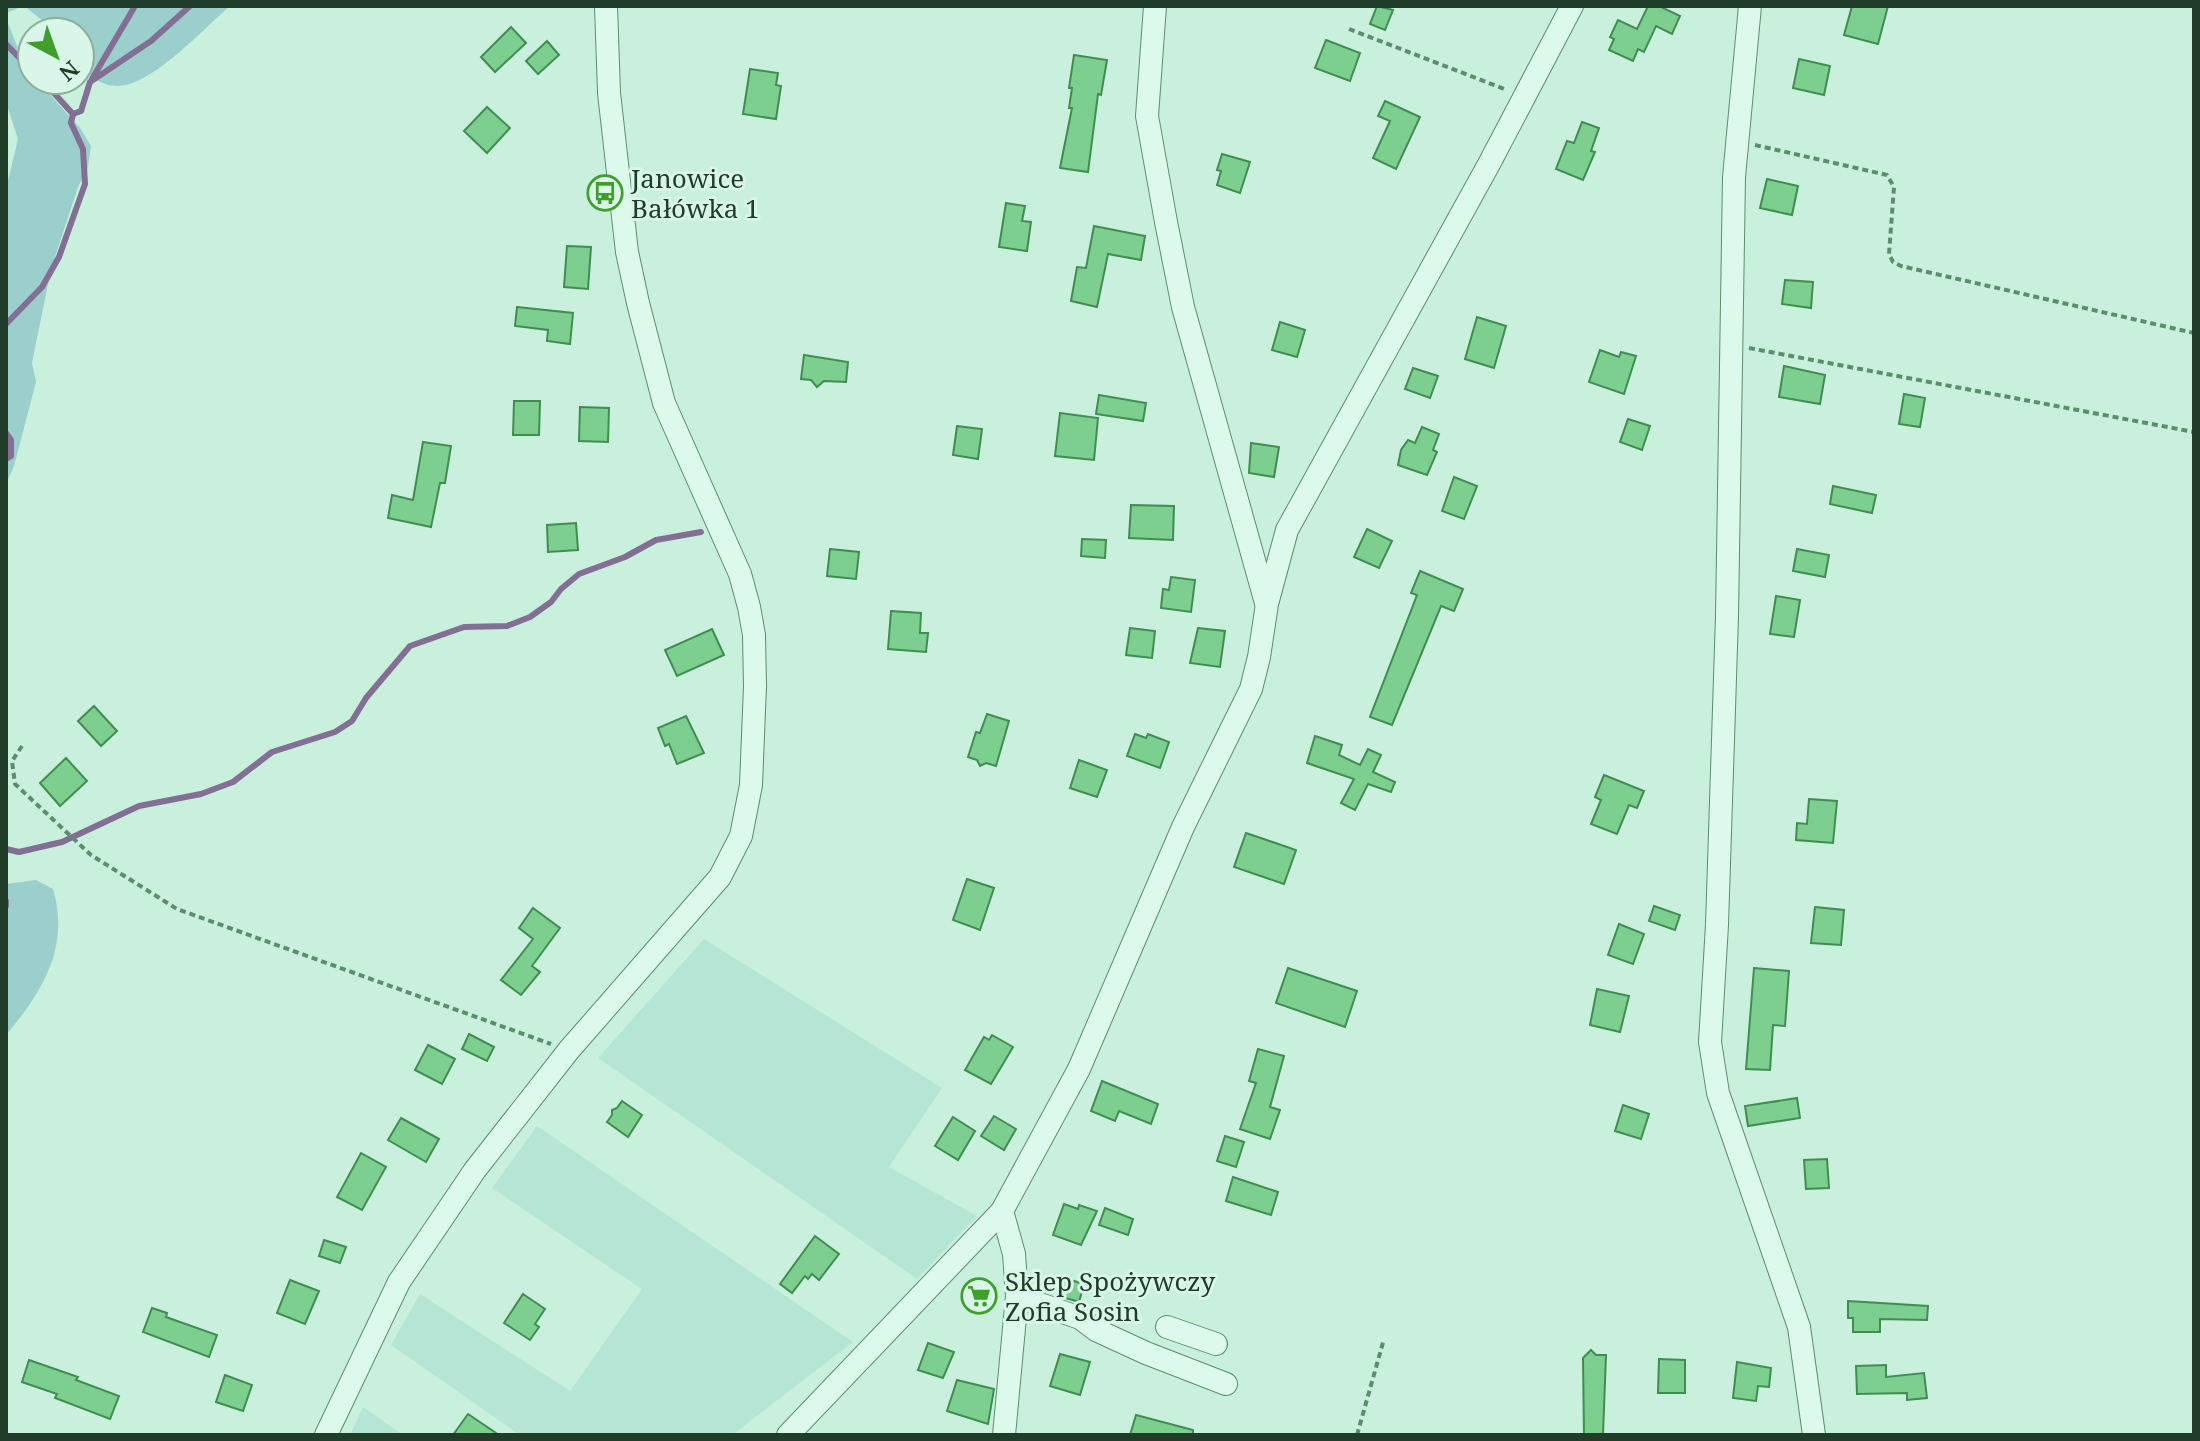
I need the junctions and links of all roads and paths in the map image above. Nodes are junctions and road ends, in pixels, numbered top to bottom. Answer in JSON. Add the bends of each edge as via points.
{"nodes":[{"id":1,"x":606,"y":6,"type":"edge"},
{"id":2,"x":1155,"y":6,"type":"edge"},
{"id":3,"x":1572,"y":6,"type":"edge"},
{"id":4,"x":1750,"y":6,"type":"edge"},
{"id":5,"x":1349,"y":29,"type":"dead end"},
{"id":6,"x":1524,"y":96,"type":"junction"},
{"id":7,"x":1737,"y":141,"type":"junction"},
{"id":8,"x":2194,"y":333,"type":"edge"},
{"id":9,"x":1731,"y":344,"type":"junction"},
{"id":10,"x":2194,"y":432,"type":"edge"},
{"id":11,"x":1267,"y":604,"type":"junction"},
{"id":12,"x":22,"y":746,"type":"dead end"},
{"id":13,"x":569,"y":1050,"type":"junction"},
{"id":14,"x":1002,"y":1211,"type":"junction"},
{"id":15,"x":1017,"y":1296,"type":"junction"},
{"id":16,"x":1167,"y":1327,"type":"dead end"},
{"id":17,"x":1384,"y":1339,"type":"dead end"},
{"id":18,"x":1216,"y":1344,"type":"dead end"},
{"id":19,"x":1226,"y":1384,"type":"dead end"},
{"id":20,"x":326,"y":1435,"type":"edge"},
{"id":21,"x":788,"y":1435,"type":"edge"},
{"id":22,"x":1004,"y":1435,"type":"edge"},
{"id":23,"x":1357,"y":1435,"type":"edge"},
{"id":24,"x":1814,"y":1435,"type":"edge"}],
"edges":[{"from":1,"to":13,"type":"street","via":[[609,93],[627,252],[664,403],[740,574],[749,607],[755,723],[751,785],[733,856],[704,898]]},
{"from":2,"to":11,"type":"street","via":[[1147,116],[1166,222],[1183,307]]},
{"from":3,"to":6,"type":"street"},
{"from":4,"to":7,"type":"street"},
{"from":5,"to":6,"type":"path"},
{"from":6,"to":11,"type":"street","via":[[1287,530]]},
{"from":7,"to":8,"type":"path","via":[[1887,175],[1894,187],[1889,254],[1896,265]]},
{"from":7,"to":9,"type":"street"},
{"from":9,"to":10,"type":"path"},
{"from":9,"to":24,"type":"street","via":[[1710,1042],[1718,1093],[1799,1327]]},
{"from":11,"to":14,"type":"street","via":[[1251,689],[1183,827],[1079,1069]]},
{"from":12,"to":13,"type":"path","via":[[12,761],[15,784],[91,855],[177,909]]},
{"from":13,"to":20,"type":"street","via":[[475,1170],[399,1282]]},
{"from":14,"to":15,"type":"street","via":[[1014,1254]]},
{"from":14,"to":21,"type":"street"},
{"from":15,"to":19,"type":"street","via":[[1080,1318],[1146,1353]]},
{"from":15,"to":22,"type":"street"},
{"from":16,"to":18,"type":"street"},
{"from":17,"to":23,"type":"path"}]}
